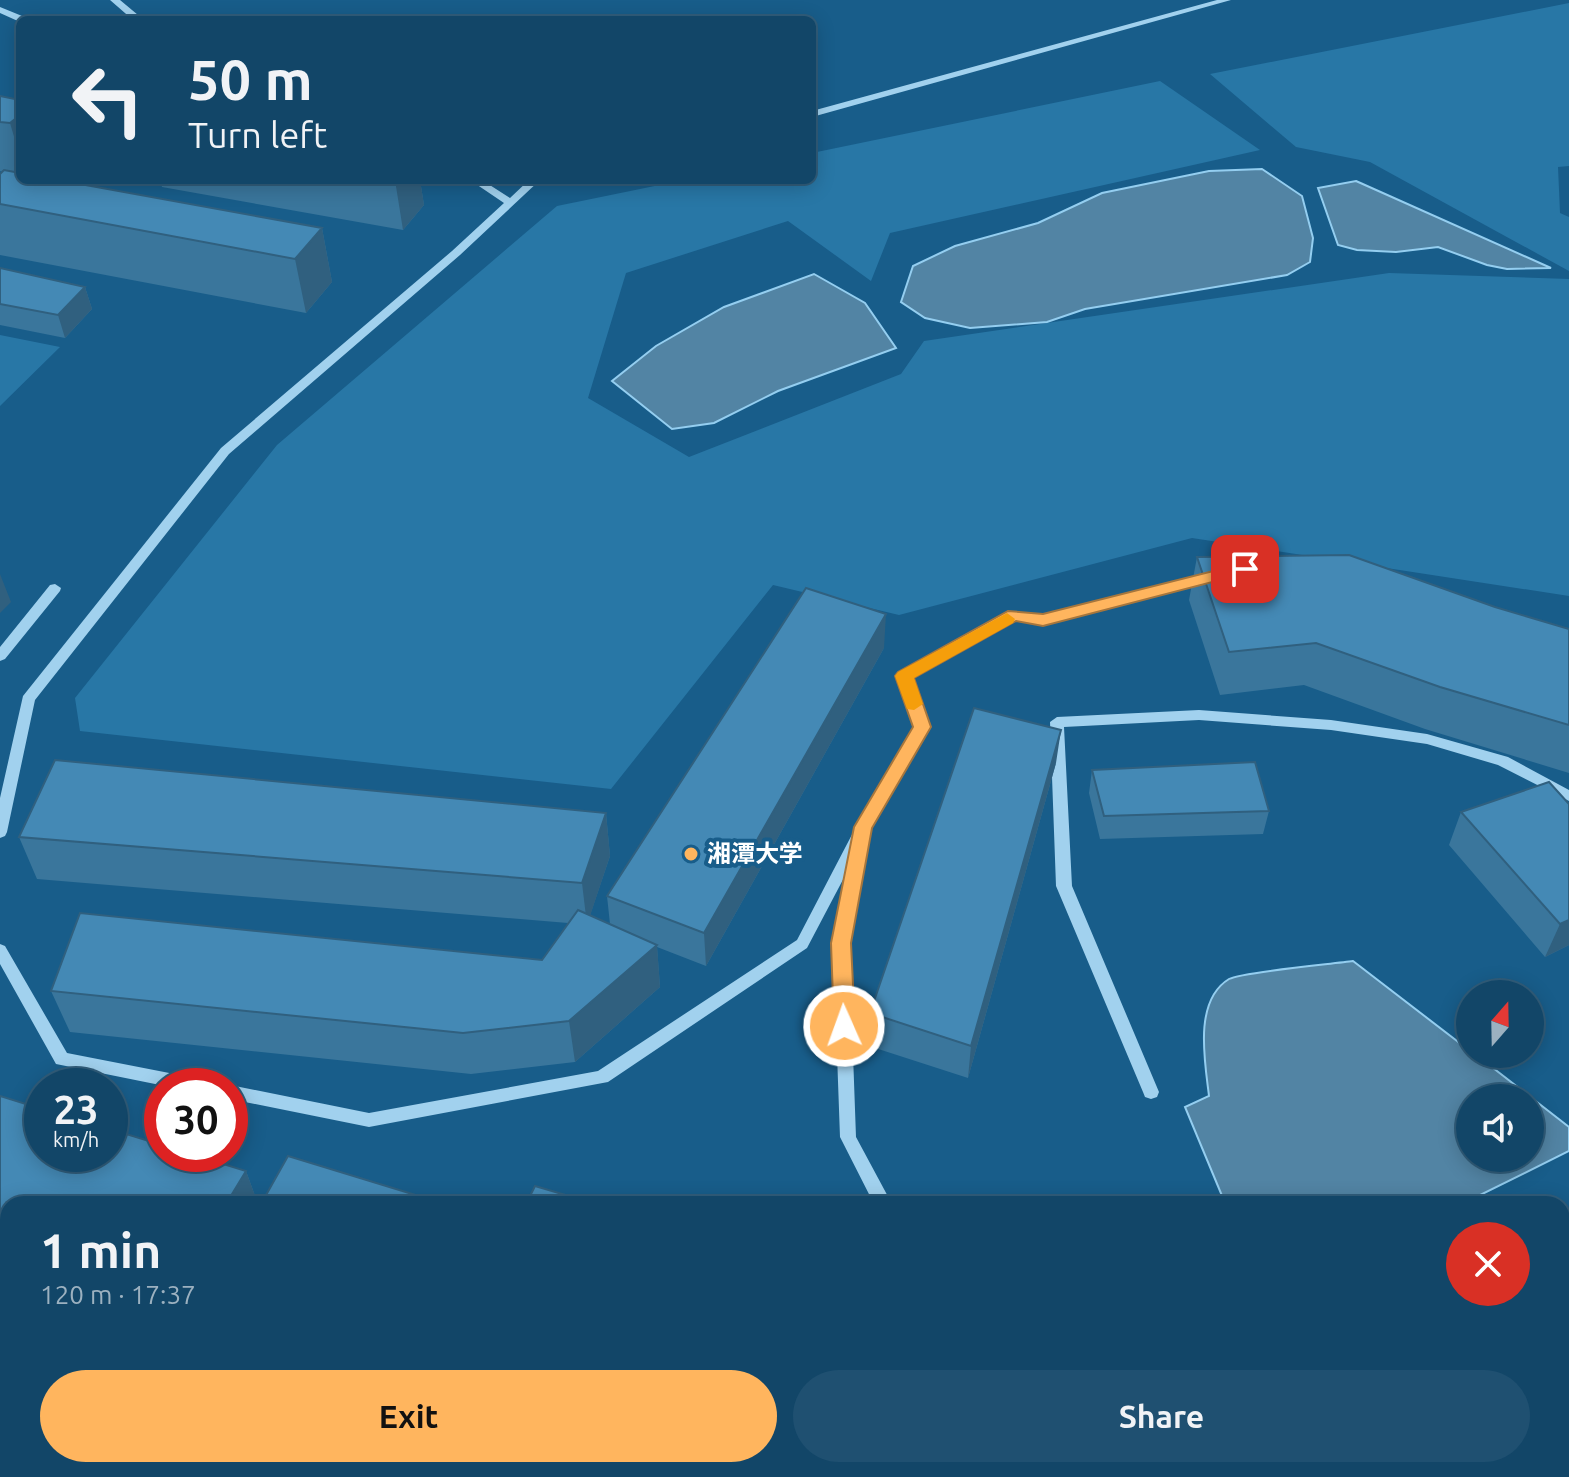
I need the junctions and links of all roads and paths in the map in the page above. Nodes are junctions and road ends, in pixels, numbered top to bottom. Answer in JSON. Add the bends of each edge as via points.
{"nodes":[{"id":1,"x":114,"y":0,"type":"edge"},
{"id":2,"x":1227,"y":0,"type":"edge"},
{"id":3,"x":134,"y":16,"type":"edge"},
{"id":4,"x":816,"y":113,"type":"edge"},
{"id":5,"x":481,"y":184,"type":"edge"},
{"id":6,"x":530,"y":184,"type":"edge"},
{"id":7,"x":509,"y":202,"type":"junction"},
{"id":8,"x":1230,"y":572,"type":"edge"},
{"id":9,"x":55,"y":588,"type":"dead end"},
{"id":10,"x":0,"y":656,"type":"edge"},
{"id":11,"x":1569,"y":796,"type":"edge"},
{"id":12,"x":863,"y":827,"type":"junction"},
{"id":13,"x":0,"y":832,"type":"edge"},
{"id":14,"x":0,"y":950,"type":"edge"},
{"id":15,"x":144,"y":1075,"type":"edge"},
{"id":16,"x":1151,"y":1092,"type":"dead end"},
{"id":17,"x":248,"y":1096,"type":"edge"},
{"id":18,"x":879,"y":1196,"type":"edge"}],
"edges":[{"from":1,"to":3,"type":"street"},
{"from":2,"to":4,"type":"street"},
{"from":5,"to":7,"type":"street"},
{"from":6,"to":7,"type":"street"},
{"from":7,"to":13,"type":"street","via":[[225,451],[28,699]]},
{"from":8,"to":12,"type":"street","via":[[1043,620],[1014,615],[904,676],[922,727]]},
{"from":9,"to":10,"type":"street"},
{"from":11,"to":16,"type":"street","via":[[1503,761],[1427,739],[1331,725],[1199,715],[1057,722],[1064,886]]},
{"from":12,"to":17,"type":"street","via":[[802,944],[602,1077],[369,1120]]},
{"from":12,"to":18,"type":"street","via":[[841,943],[848,1137]]},
{"from":14,"to":15,"type":"street","via":[[62,1059]]}]}
